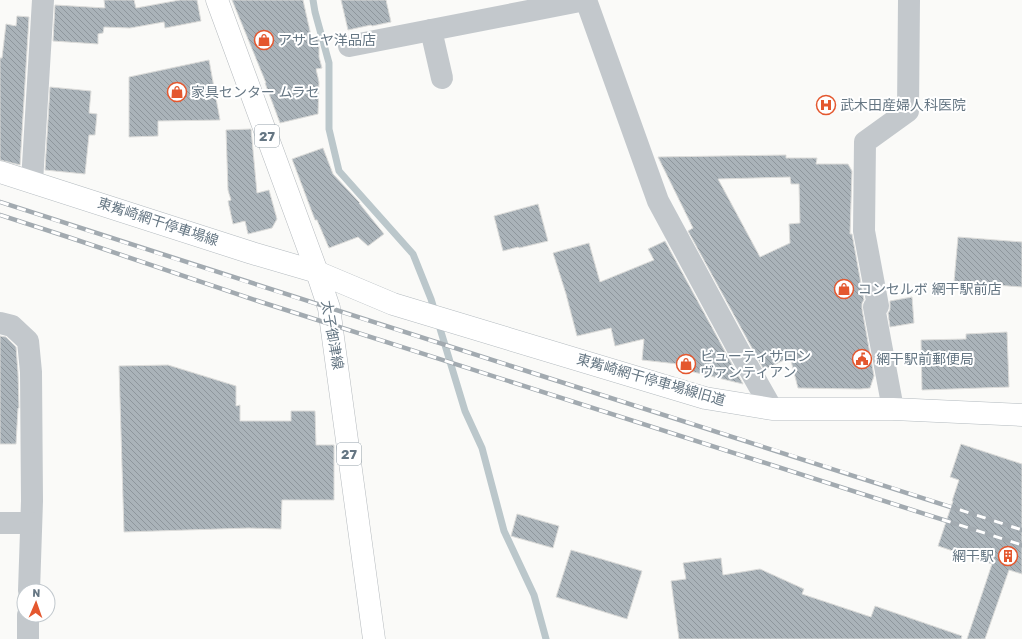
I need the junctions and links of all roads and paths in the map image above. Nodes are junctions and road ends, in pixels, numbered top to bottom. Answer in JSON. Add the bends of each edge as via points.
{"nodes":[{"id":1,"x":43,"y":0,"type":"edge"},
{"id":2,"x":217,"y":0,"type":"edge"},
{"id":3,"x":586,"y":0,"type":"edge"},
{"id":4,"x":909,"y":0,"type":"edge"},
{"id":5,"x":431,"y":30,"type":"junction"},
{"id":6,"x":349,"y":46,"type":"dead end"},
{"id":7,"x":442,"y":78,"type":"dead end"},
{"id":8,"x":0,"y":172,"type":"edge"},
{"id":9,"x":32,"y":182,"type":"junction"},
{"id":10,"x":317,"y":272,"type":"junction"},
{"id":11,"x":0,"y":323,"type":"edge"},
{"id":12,"x":772,"y":409,"type":"junction"},
{"id":13,"x":893,"y":409,"type":"junction"},
{"id":14,"x":1022,"y":415,"type":"edge"},
{"id":15,"x":0,"y":523,"type":"edge"},
{"id":16,"x":31,"y":523,"type":"junction"},
{"id":17,"x":29,"y":583,"type":"edge"},
{"id":18,"x":28,"y":623,"type":"edge"},
{"id":19,"x":28,"y":639,"type":"edge"},
{"id":20,"x":374,"y":639,"type":"edge"}],
"edges":[{"from":1,"to":9,"type":"street"},
{"from":2,"to":10,"type":"main road","name":"太子御津線","number":"27"},
{"from":3,"to":5,"type":"street"},
{"from":3,"to":12,"type":"street","via":[[658,201]]},
{"from":4,"to":13,"type":"street","via":[[908,111],[865,142],[864,231],[878,306],[874,307]]},
{"from":5,"to":6,"type":"street"},
{"from":5,"to":7,"type":"street"},
{"from":8,"to":9,"type":"main road","name":"東觜崎網干停車場線"},
{"from":9,"to":10,"type":"main road","name":"東觜崎網干停車場線"},
{"from":10,"to":12,"type":"main road","name":"東觜崎網干停車場線旧道","via":[[393,304],[705,398]]},
{"from":10,"to":20,"type":"main road","name":"太子御津線","number":"27","via":[[329,308]]},
{"from":11,"to":16,"type":"street","via":[[12,326],[28,340],[31,372]]},
{"from":12,"to":13,"type":"main road","name":"東觜崎網干停車場線旧道"},
{"from":13,"to":14,"type":"main road","name":"東觜崎網干停車場線旧道"},
{"from":15,"to":16,"type":"street"},
{"from":16,"to":17,"type":"street"},
{"from":18,"to":19,"type":"street"}]}
